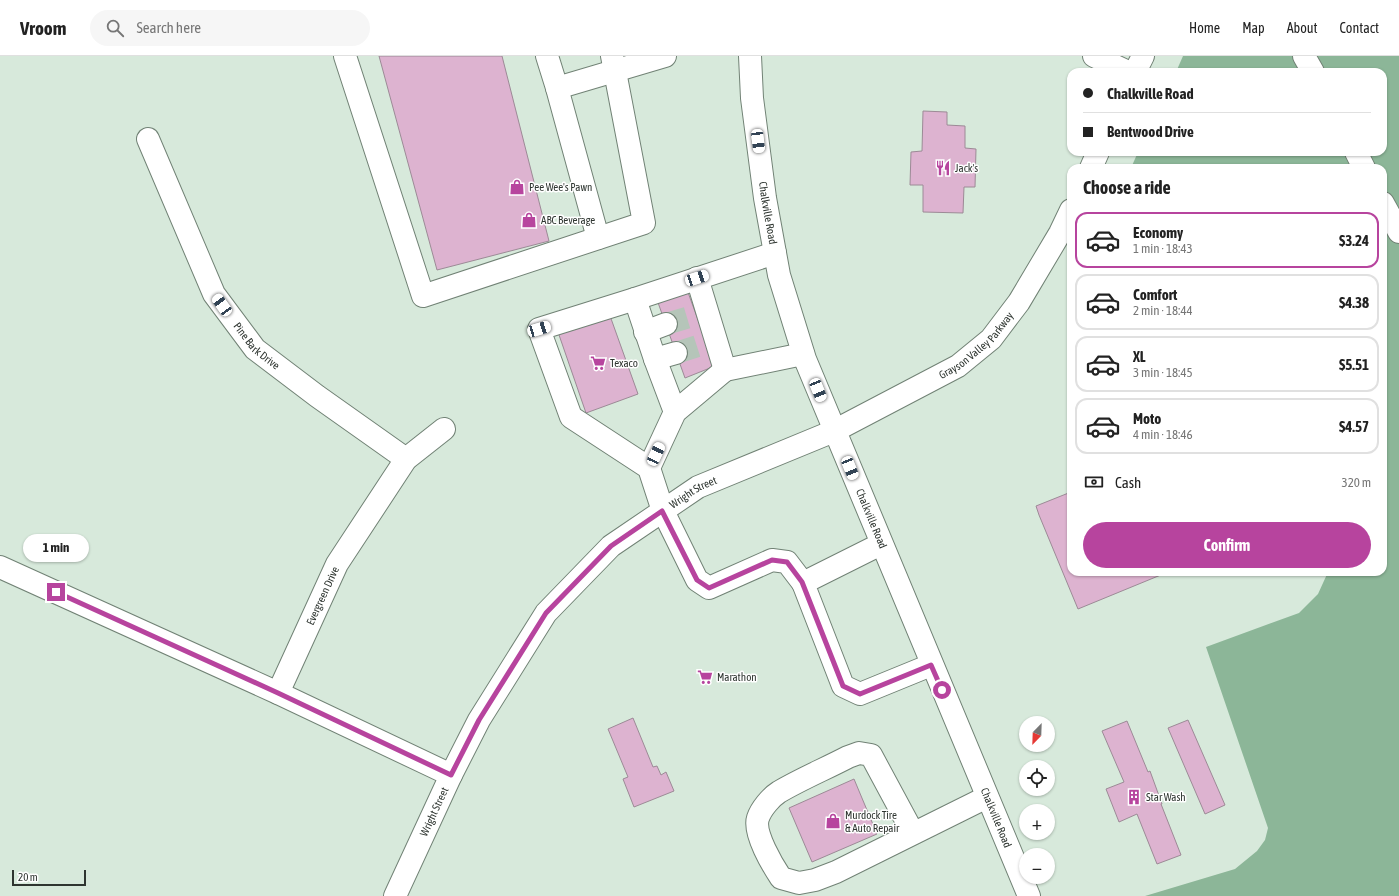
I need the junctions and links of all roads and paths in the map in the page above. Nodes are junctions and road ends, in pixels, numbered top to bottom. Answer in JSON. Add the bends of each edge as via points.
{"nodes":[{"id":1,"x":345,"y":56,"type":"edge"},
{"id":2,"x":547,"y":56,"type":"edge"},
{"id":3,"x":665,"y":56,"type":"edge"},
{"id":4,"x":750,"y":56,"type":"edge"},
{"id":5,"x":1094,"y":56,"type":"edge"},
{"id":6,"x":1143,"y":56,"type":"edge"},
{"id":7,"x":1304,"y":56,"type":"edge"},
{"id":8,"x":614,"y":64,"type":"edge"},
{"id":9,"x":1120,"y":68,"type":"edge"},
{"id":10,"x":1138,"y":68,"type":"edge"},
{"id":11,"x":1311,"y":68,"type":"edge"},
{"id":12,"x":557,"y":88,"type":"junction"},
{"id":13,"x":148,"y":139,"type":"dead end"},
{"id":14,"x":1387,"y":210,"type":"edge"},
{"id":15,"x":1067,"y":218,"type":"edge"},
{"id":16,"x":1399,"y":232,"type":"edge"},
{"id":17,"x":598,"y":238,"type":"junction"},
{"id":18,"x":775,"y":253,"type":"junction"},
{"id":19,"x":697,"y":278,"type":"junction"},
{"id":20,"x":635,"y":299,"type":"junction"},
{"id":21,"x":666,"y":324,"type":"tunnel mouth"},
{"id":22,"x":646,"y":332,"type":"junction"},
{"id":23,"x":676,"y":353,"type":"tunnel mouth"},
{"id":24,"x":803,"y":354,"type":"junction"},
{"id":25,"x":655,"y":359,"type":"junction"},
{"id":26,"x":725,"y":370,"type":"junction"},
{"id":27,"x":675,"y":412,"type":"junction"},
{"id":28,"x":444,"y":429,"type":"dead end"},
{"id":29,"x":834,"y":431,"type":"junction"},
{"id":30,"x":406,"y":459,"type":"junction"},
{"id":31,"x":649,"y":468,"type":"junction"},
{"id":32,"x":662,"y":511,"type":"junction"},
{"id":33,"x":881,"y":544,"type":"junction"},
{"id":34,"x":0,"y":567,"type":"edge"},
{"id":35,"x":802,"y":582,"type":"junction"},
{"id":36,"x":931,"y":665,"type":"junction"},
{"id":37,"x":278,"y":693,"type":"junction"},
{"id":38,"x":451,"y":775,"type":"junction"},
{"id":39,"x":987,"y":797,"type":"junction"},
{"id":40,"x":913,"y":833,"type":"junction"},
{"id":41,"x":395,"y":896,"type":"edge"},
{"id":42,"x":1029,"y":896,"type":"edge"}],
"edges":[{"from":1,"to":17,"type":"street","via":[[423,296]]},
{"from":2,"to":12,"type":"street"},
{"from":3,"to":8,"type":"street"},
{"from":4,"to":18,"type":"street","name":"Chalkville Road","via":[[755,121]]},
{"from":5,"to":9,"type":"street"},
{"from":6,"to":10,"type":"street"},
{"from":7,"to":11,"type":"street"},
{"from":8,"to":12,"type":"street"},
{"from":8,"to":17,"type":"street","via":[[644,223]]},
{"from":12,"to":17,"type":"street"},
{"from":13,"to":30,"type":"street","name":"Pine Bark Drive","via":[[214,294],[255,349]]},
{"from":14,"to":16,"type":"street"},
{"from":15,"to":29,"type":"street","name":"Grayson Valley Parkway","via":[[1019,302],[991,339],[958,366]]},
{"from":18,"to":19,"type":"street"},
{"from":18,"to":24,"type":"street","name":"Chalkville Road","via":[[779,275]]},
{"from":19,"to":20,"type":"street"},
{"from":19,"to":26,"type":"street","via":[[702,313]]},
{"from":20,"to":22,"type":"street"},
{"from":20,"to":31,"type":"street","via":[[539,329],[571,417]]},
{"from":21,"to":22,"type":"street"},
{"from":22,"to":25,"type":"street"},
{"from":23,"to":25,"type":"street"},
{"from":24,"to":26,"type":"street"},
{"from":24,"to":29,"type":"street","name":"Chalkville Road"},
{"from":25,"to":27,"type":"street"},
{"from":26,"to":27,"type":"street"},
{"from":27,"to":31,"type":"street"},
{"from":28,"to":30,"type":"street","name":"Evergreen Drive"},
{"from":29,"to":32,"type":"street","name":"Wright Street","via":[[698,487]]},
{"from":29,"to":33,"type":"street","name":"Chalkville Road"},
{"from":30,"to":37,"type":"street","name":"Evergreen Drive","via":[[337,564]]},
{"from":31,"to":32,"type":"street"},
{"from":32,"to":35,"type":"street","via":[[697,580],[709,588],[772,560],[787,562]]},
{"from":32,"to":38,"type":"street","name":"Wright Street","via":[[611,546],[546,613],[479,720]]},
{"from":33,"to":35,"type":"street"},
{"from":33,"to":36,"type":"street","name":"Chalkville Road"},
{"from":34,"to":37,"type":"street"},
{"from":35,"to":36,"type":"street","via":[[843,686],[860,694]]},
{"from":36,"to":39,"type":"street","name":"Chalkville Road"},
{"from":37,"to":38,"type":"street"},
{"from":38,"to":41,"type":"street","name":"Wright Street"},
{"from":39,"to":40,"type":"street"},
{"from":39,"to":42,"type":"street","name":"Chalkville Road"},
{"from":40,"to":40,"type":"street","via":[[836,872],[799,883],[781,878],[769,860],[760,835],[758,819],[765,805],[778,793],[860,753],[871,755]]}]}
